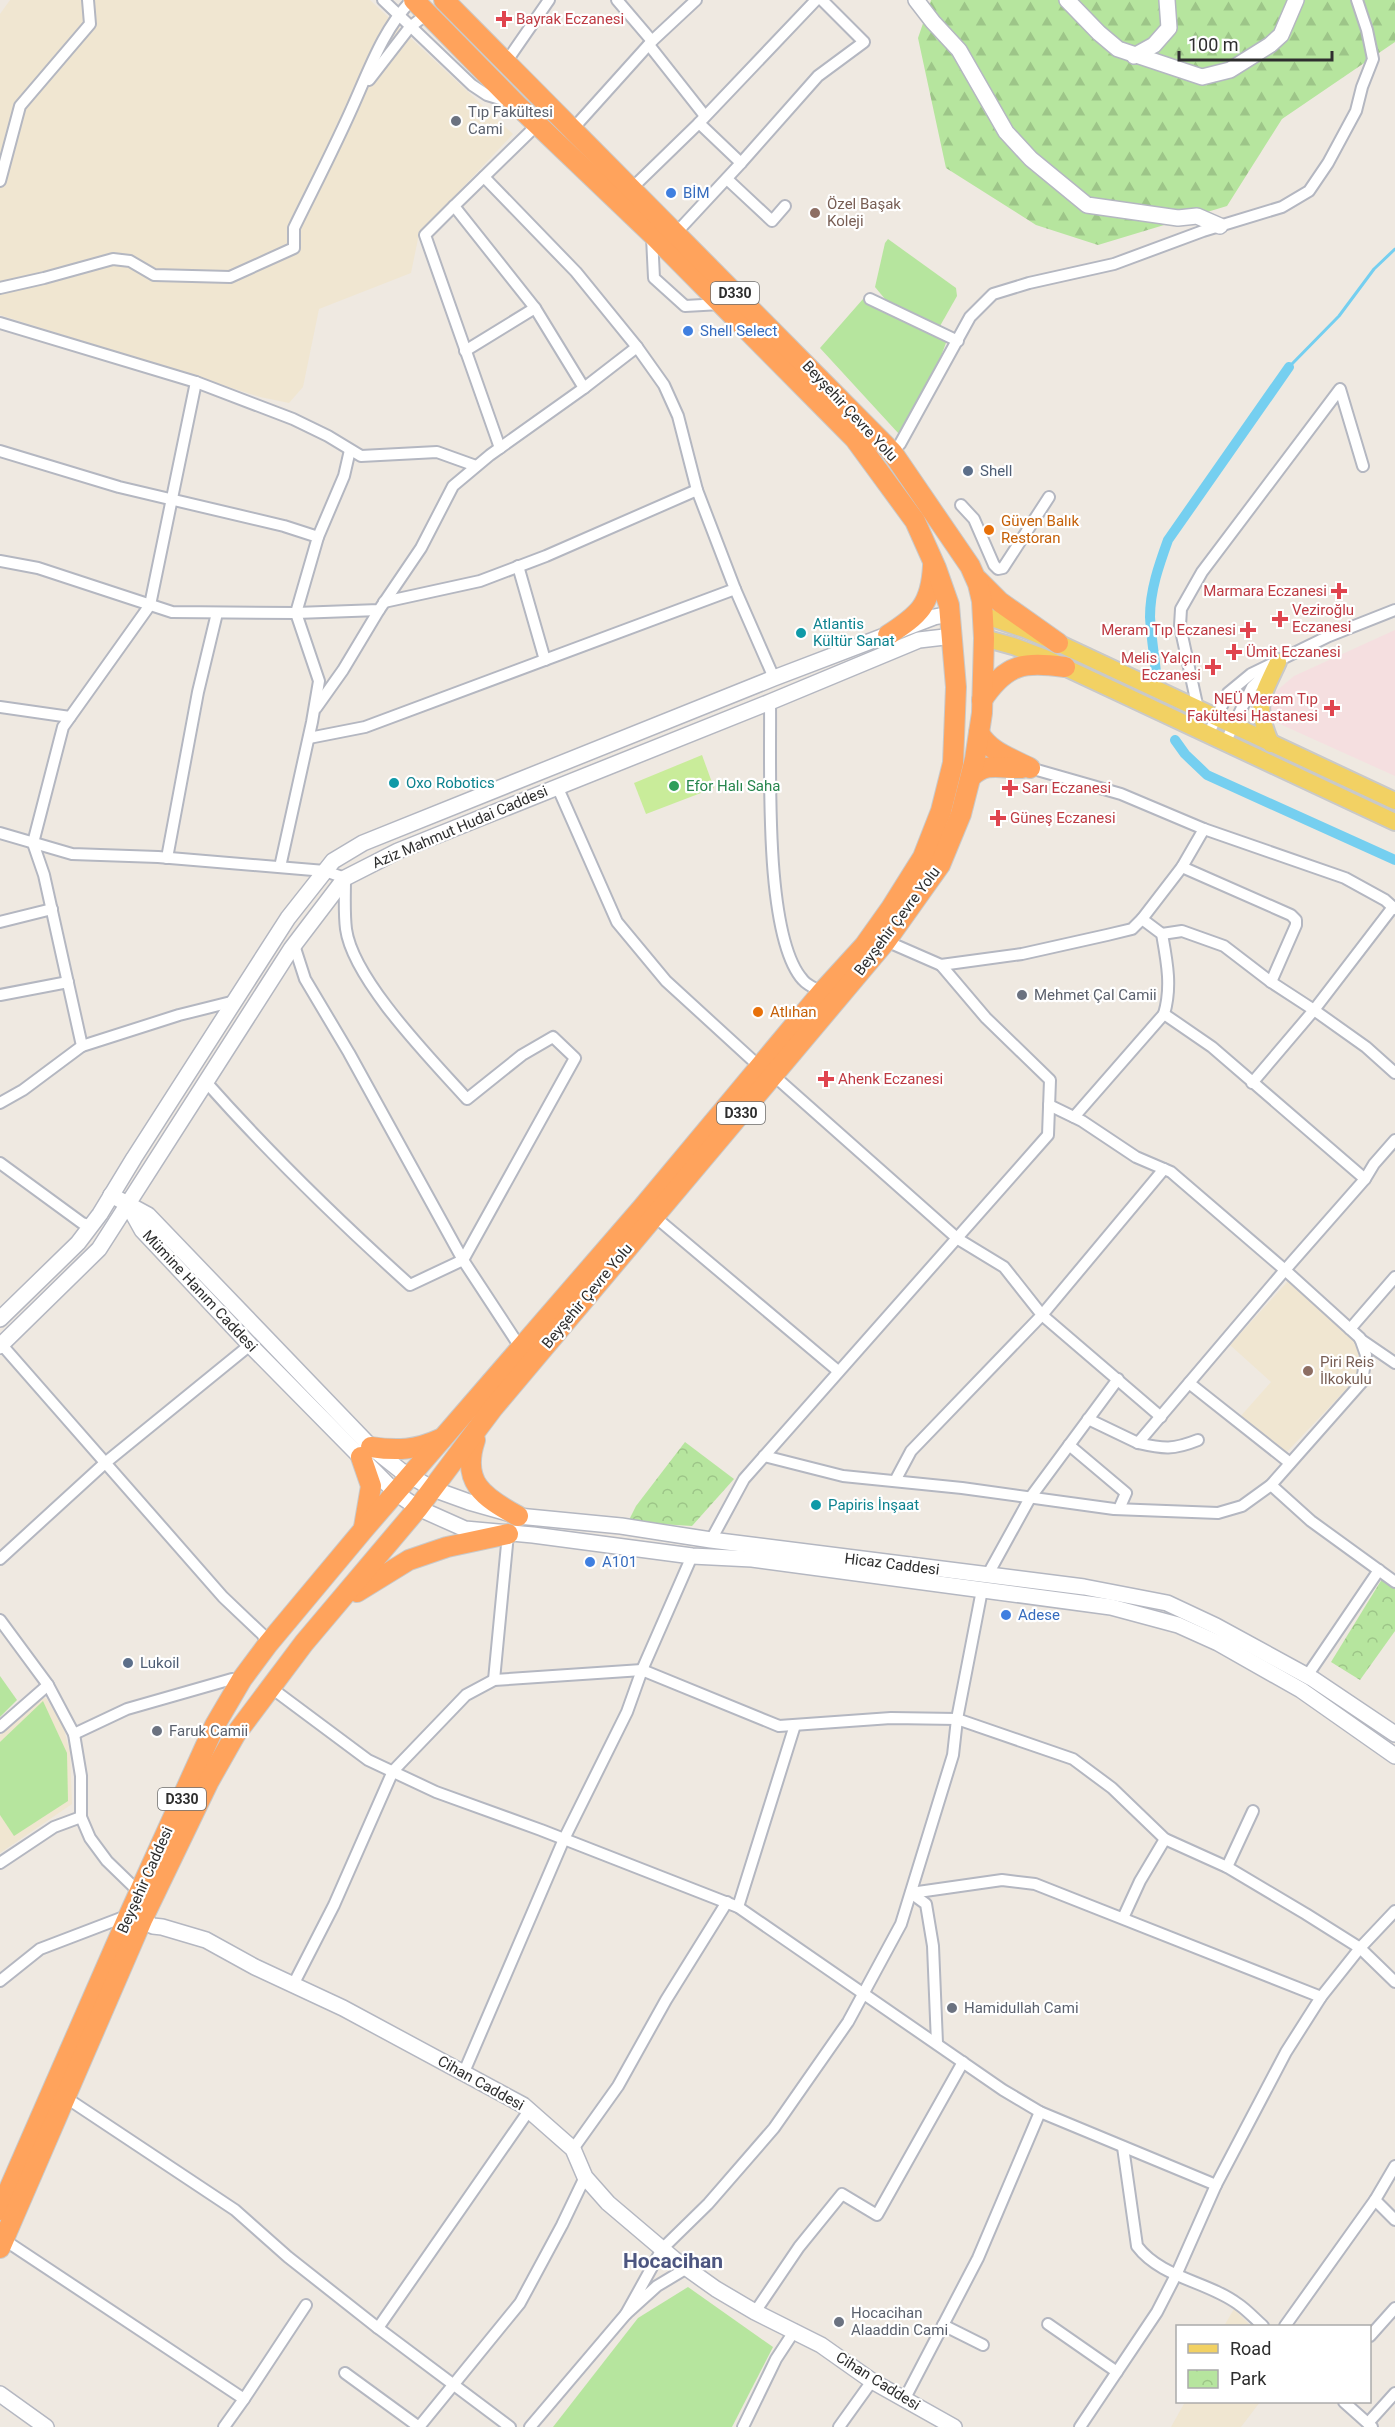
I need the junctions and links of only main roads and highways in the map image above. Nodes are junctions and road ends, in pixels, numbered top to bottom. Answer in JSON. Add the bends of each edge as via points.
{"nodes":[{"id":1,"x":454,"y":4,"type":"edge"},
{"id":2,"x":418,"y":5,"type":"edge"},
{"id":3,"x":957,"y":546,"type":"junction"},
{"id":4,"x":932,"y":558,"type":"junction"},
{"id":5,"x":975,"y":577,"type":"junction"},
{"id":6,"x":950,"y":614,"type":"junction"},
{"id":7,"x":983,"y":615,"type":"junction"},
{"id":8,"x":888,"y":635,"type":"road end"},
{"id":9,"x":953,"y":636,"type":"junction"},
{"id":10,"x":984,"y":638,"type":"junction"},
{"id":11,"x":1058,"y":643,"type":"junction"},
{"id":12,"x":1278,"y":662,"type":"road end"},
{"id":13,"x":1065,"y":667,"type":"junction"},
{"id":14,"x":983,"y":679,"type":"junction"},
{"id":15,"x":956,"y":687,"type":"junction"},
{"id":16,"x":982,"y":700,"type":"junction"},
{"id":17,"x":979,"y":733,"type":"junction"},
{"id":18,"x":1272,"y":744,"type":"junction"},
{"id":19,"x":971,"y":777,"type":"junction"},
{"id":20,"x":1395,"y":801,"type":"edge"},
{"id":21,"x":1395,"y":822,"type":"edge"},
{"id":22,"x":766,"y":1070,"type":"junction"},
{"id":23,"x":479,"y":1429,"type":"junction"},
{"id":24,"x":445,"y":1437,"type":"junction"},
{"id":25,"x":418,"y":1508,"type":"joint"},
{"id":26,"x":518,"y":1516,"type":"road end"},
{"id":27,"x":364,"y":1529,"type":"junction"},
{"id":28,"x":508,"y":1534,"type":"road end"},
{"id":29,"x":336,"y":1608,"type":"junction"},
{"id":30,"x":136,"y":1917,"type":"junction"},
{"id":31,"x":0,"y":2210,"type":"edge"},
{"id":32,"x":2,"y":2244,"type":"edge"}],
"edges":[{"from":1,"to":3,"type":"highway","name":"Beyşehir Çevre Yolu","number":"D330","via":[[571,131],[892,452]]},
{"from":2,"to":4,"type":"highway","name":"Beyşehir Çevre Yolu","number":"D330","via":[[855,439],[915,521]]},
{"from":3,"to":4,"type":"highway","via":[[958,556],[949,566]]},
{"from":3,"to":5,"type":"highway","name":"Beyşehir Çevre Yolu","number":"D330"},
{"from":4,"to":6,"type":"highway","name":"Beyşehir Çevre Yolu","number":"D330"},
{"from":4,"to":8,"type":"highway","via":[[932,585],[924,607]]},
{"from":5,"to":7,"type":"highway","name":"Beyşehir Çevre Yolu","number":"D330"},
{"from":5,"to":11,"type":"highway","via":[[1000,602]]},
{"from":6,"to":7,"type":"highway"},
{"from":6,"to":9,"type":"highway","name":"Beyşehir Çevre Yolu","number":"D330"},
{"from":7,"to":10,"type":"highway","name":"Beyşehir Çevre Yolu","number":"D330"},
{"from":7,"to":11,"type":"main road"},
{"from":9,"to":10,"type":"highway"},
{"from":9,"to":15,"type":"highway","name":"Beyşehir Çevre Yolu","number":"D330"},
{"from":10,"to":13,"type":"main road"},
{"from":10,"to":14,"type":"highway","name":"Beyşehir Çevre Yolu","number":"D330"},
{"from":11,"to":18,"type":"main road"},
{"from":12,"to":18,"type":"main road","via":[[1262,696],[1260,711]]},
{"from":13,"to":16,"type":"highway","via":[[1018,667],[1000,678]]},
{"from":13,"to":21,"type":"main road"},
{"from":14,"to":15,"type":"highway","via":[[968,664],[959,672]]},
{"from":14,"to":16,"type":"highway","name":"Beyşehir Çevre Yolu","number":"D330"},
{"from":15,"to":22,"type":"highway","name":"Beyşehir Çevre Yolu","number":"D330","via":[[952,763],[941,811],[923,857],[864,946],[822,993]]},
{"from":16,"to":17,"type":"highway","name":"Beyşehir Çevre Yolu","number":"D330"},
{"from":17,"to":19,"type":"highway","name":"Beyşehir Çevre Yolu","number":"D330"},
{"from":17,"to":19,"type":"highway","via":[[993,750],[1030,768],[987,766]]},
{"from":18,"to":20,"type":"main road"},
{"from":19,"to":22,"type":"highway","name":"Beyşehir Çevre Yolu","number":"D330","via":[[940,865],[886,941]]},
{"from":22,"to":23,"type":"highway","name":"Beyşehir Çevre Yolu","number":"D330","via":[[654,1216]]},
{"from":22,"to":24,"type":"highway","name":"Beyşehir Çevre Yolu","number":"D330"},
{"from":23,"to":25,"type":"highway","name":"Beyşehir Çevre Yolu","number":"D330"},
{"from":23,"to":26,"type":"highway","via":[[469,1460],[472,1476],[495,1504]]},
{"from":24,"to":27,"type":"highway","name":"Beyşehir Caddesi","number":"D330"},
{"from":24,"to":27,"type":"highway","via":[[409,1450],[366,1452],[371,1486]]},
{"from":25,"to":29,"type":"highway","name":"Beyşehir Caddesi","number":"D330"},
{"from":27,"to":30,"type":"highway","name":"Beyşehir Caddesi","number":"D330","via":[[242,1679],[215,1725],[139,1892]]},
{"from":28,"to":29,"type":"highway","via":[[409,1560]]},
{"from":29,"to":30,"type":"highway","name":"Beyşehir Caddesi","number":"D330","via":[[304,1643],[236,1736]]},
{"from":30,"to":31,"type":"highway","name":"Beyşehir Caddesi","number":"D330"},
{"from":30,"to":32,"type":"highway","name":"Beyşehir Caddesi","number":"D330"}]}
